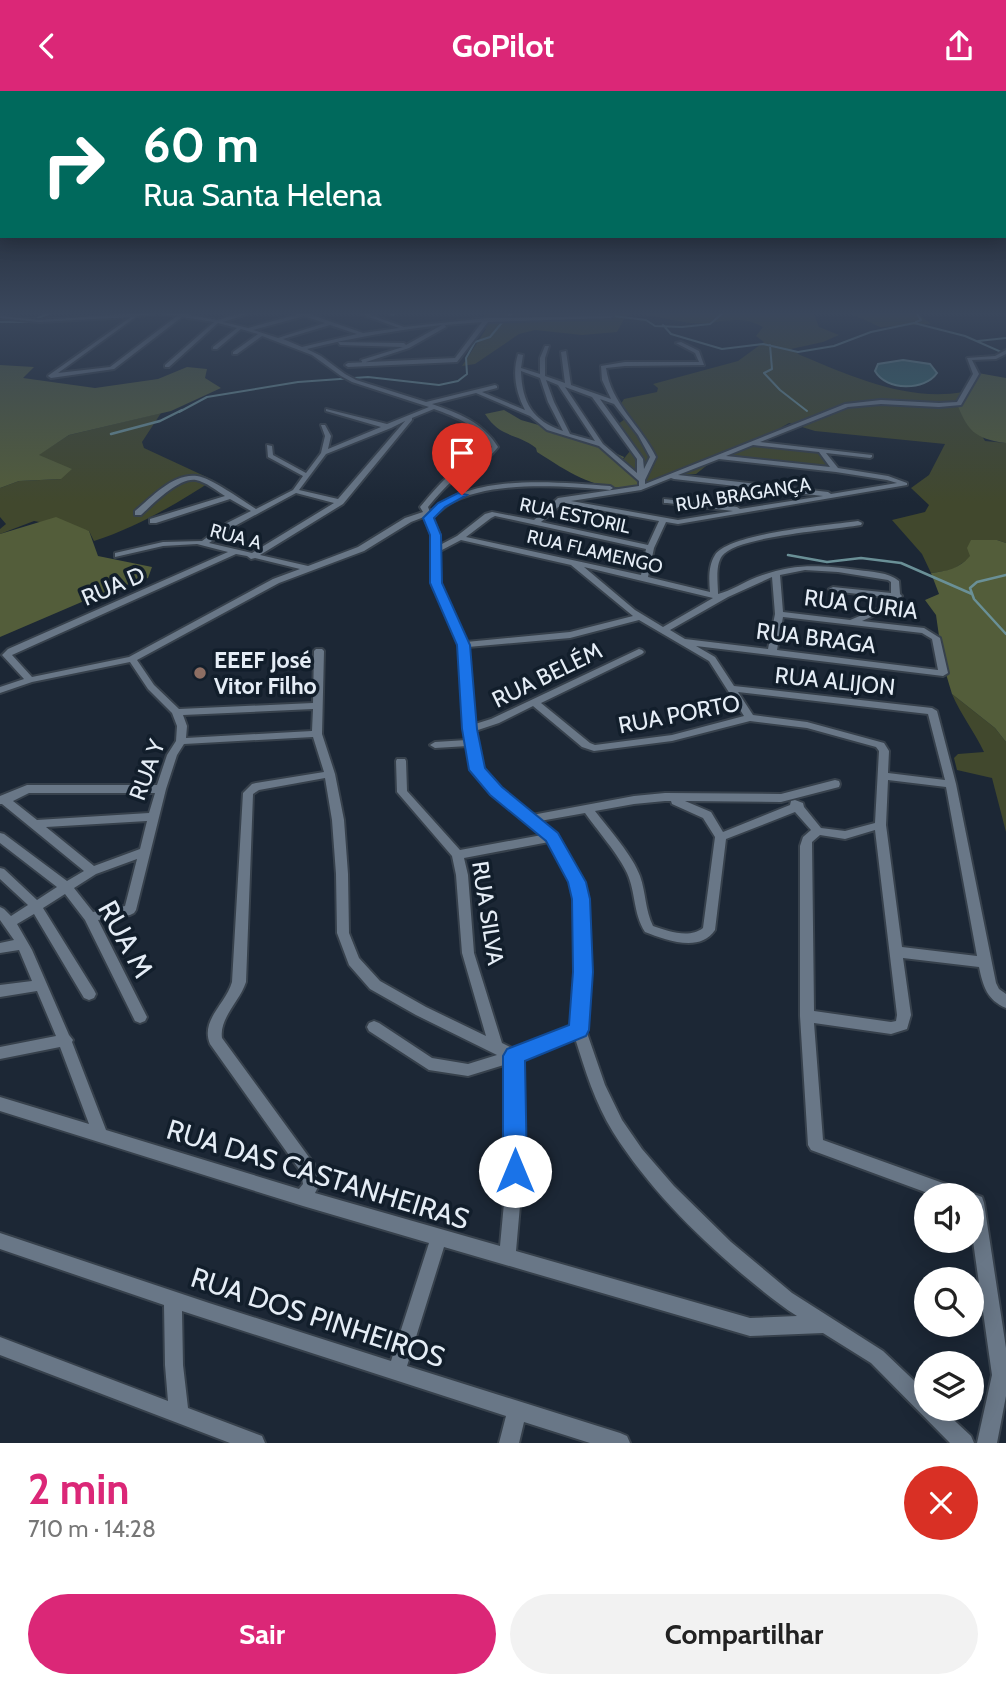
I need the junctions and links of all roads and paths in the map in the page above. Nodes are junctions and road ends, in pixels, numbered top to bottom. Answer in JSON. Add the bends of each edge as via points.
{"nodes":[{"id":1,"x":347,"y":377,"type":"edge"},
{"id":2,"x":520,"y":377,"type":"edge"},
{"id":3,"x":565,"y":377,"type":"edge"},
{"id":4,"x":604,"y":377,"type":"edge"},
{"id":5,"x":974,"y":377,"type":"edge"},
{"id":6,"x":541,"y":378,"type":"joint"},
{"id":7,"x":565,"y":386,"type":"junction"},
{"id":8,"x":495,"y":387,"type":"dead end"},
{"id":9,"x":478,"y":392,"type":"junction"},
{"id":10,"x":595,"y":397,"type":"junction"},
{"id":11,"x":616,"y":403,"type":"junction"},
{"id":12,"x":424,"y":404,"type":"junction"},
{"id":13,"x":433,"y":407,"type":"junction"},
{"id":14,"x":328,"y":410,"type":"dead end"},
{"id":15,"x":532,"y":415,"type":"junction"},
{"id":16,"x":410,"y":419,"type":"junction"},
{"id":17,"x":323,"y":426,"type":"dead end"},
{"id":18,"x":389,"y":427,"type":"junction"},
{"id":19,"x":567,"y":433,"type":"junction"},
{"id":20,"x":748,"y":443,"type":"junction"},
{"id":21,"x":601,"y":445,"type":"junction"},
{"id":22,"x":269,"y":446,"type":"dead end"},
{"id":23,"x":821,"y":451,"type":"junction"},
{"id":24,"x":324,"y":453,"type":"junction"},
{"id":25,"x":716,"y":456,"type":"junction"},
{"id":26,"x":870,"y":456,"type":"dead end"},
{"id":27,"x":836,"y":470,"type":"junction"},
{"id":28,"x":307,"y":476,"type":"junction"},
{"id":29,"x":671,"y":477,"type":"junction"},
{"id":30,"x":642,"y":482,"type":"junction"},
{"id":31,"x":295,"y":491,"type":"junction"},
{"id":32,"x":629,"y":491,"type":"junction"},
{"id":33,"x":843,"y":494,"type":"junction"},
{"id":34,"x":231,"y":497,"type":"junction"},
{"id":35,"x":561,"y":500,"type":"junction"},
{"id":36,"x":667,"y":501,"type":"dead end"},
{"id":37,"x":340,"y":502,"type":"junction"},
{"id":38,"x":747,"y":510,"type":"junction"},
{"id":39,"x":256,"y":511,"type":"junction"},
{"id":40,"x":138,"y":513,"type":"dead end"},
{"id":41,"x":427,"y":516,"type":"junction"},
{"id":42,"x":153,"y":521,"type":"dead end"},
{"id":43,"x":663,"y":521,"type":"junction"},
{"id":44,"x":536,"y":522,"type":"junction"},
{"id":45,"x":858,"y":523,"type":"dead end"},
{"id":46,"x":460,"y":538,"type":"junction"},
{"id":47,"x":205,"y":543,"type":"junction"},
{"id":48,"x":650,"y":548,"type":"junction"},
{"id":49,"x":437,"y":549,"type":"junction"},
{"id":50,"x":234,"y":552,"type":"junction"},
{"id":51,"x":118,"y":555,"type":"dead end"},
{"id":52,"x":251,"y":557,"type":"junction"},
{"id":53,"x":572,"y":561,"type":"junction"},
{"id":54,"x":304,"y":568,"type":"junction"},
{"id":55,"x":776,"y":573,"type":"junction"},
{"id":56,"x":645,"y":578,"type":"junction"},
{"id":57,"x":833,"y":589,"type":"dead end"},
{"id":58,"x":898,"y":596,"type":"junction"},
{"id":59,"x":718,"y":597,"type":"junction"},
{"id":60,"x":779,"y":614,"type":"junction"},
{"id":61,"x":639,"y":617,"type":"junction"},
{"id":62,"x":850,"y":624,"type":"junction"},
{"id":63,"x":664,"y":630,"type":"junction"},
{"id":64,"x":685,"y":642,"type":"junction"},
{"id":65,"x":463,"y":645,"type":"junction"},
{"id":66,"x":319,"y":651,"type":"dead end"},
{"id":67,"x":639,"y":652,"type":"dead end"},
{"id":68,"x":772,"y":652,"type":"junction"},
{"id":69,"x":132,"y":659,"type":"junction"},
{"id":70,"x":943,"y":673,"type":"joint"},
{"id":71,"x":30,"y":680,"type":"junction"},
{"id":72,"x":733,"y":689,"type":"junction"},
{"id":73,"x":0,"y":690,"type":"edge"},
{"id":74,"x":534,"y":702,"type":"junction"},
{"id":75,"x":317,"y":706,"type":"junction"},
{"id":76,"x":177,"y":712,"type":"junction"},
{"id":77,"x":750,"y":719,"type":"junction"},
{"id":78,"x":470,"y":729,"type":"junction"},
{"id":79,"x":317,"y":734,"type":"junction"},
{"id":80,"x":181,"y":741,"type":"junction"},
{"id":81,"x":472,"y":743,"type":"junction"},
{"id":82,"x":435,"y":745,"type":"dead end"},
{"id":83,"x":401,"y":761,"type":"dead end"},
{"id":84,"x":330,"y":774,"type":"junction"},
{"id":85,"x":883,"y":776,"type":"junction"},
{"id":86,"x":835,"y":784,"type":"dead end"},
{"id":87,"x":951,"y":785,"type":"junction"},
{"id":88,"x":161,"y":789,"type":"junction"},
{"id":89,"x":665,"y":797,"type":"junction"},
{"id":90,"x":781,"y":798,"type":"junction"},
{"id":91,"x":2,"y":800,"type":"edge"},
{"id":92,"x":799,"y":806,"type":"junction"},
{"id":93,"x":588,"y":809,"type":"junction"},
{"id":94,"x":153,"y":817,"type":"junction"},
{"id":95,"x":531,"y":819,"type":"junction"},
{"id":96,"x":34,"y":824,"type":"junction"},
{"id":97,"x":880,"y":825,"type":"junction"},
{"id":98,"x":818,"y":831,"type":"junction"},
{"id":99,"x":0,"y":837,"type":"edge"},
{"id":100,"x":552,"y":837,"type":"junction"},
{"id":101,"x":721,"y":837,"type":"junction"},
{"id":102,"x":143,"y":852,"type":"junction"},
{"id":103,"x":457,"y":855,"type":"junction"},
{"id":104,"x":92,"y":871,"type":"junction"},
{"id":105,"x":0,"y":873,"type":"edge"},
{"id":106,"x":66,"y":887,"type":"junction"},
{"id":107,"x":36,"y":906,"type":"junction"},
{"id":108,"x":0,"y":912,"type":"edge"},
{"id":109,"x":90,"y":917,"type":"junction"},
{"id":110,"x":10,"y":922,"type":"junction"},
{"id":111,"x":22,"y":944,"type":"junction"},
{"id":112,"x":0,"y":948,"type":"edge"},
{"id":113,"x":897,"y":952,"type":"junction"},
{"id":114,"x":984,"y":962,"type":"junction"},
{"id":115,"x":41,"y":985,"type":"junction"},
{"id":116,"x":0,"y":991,"type":"edge"},
{"id":117,"x":89,"y":994,"type":"dead end"},
{"id":118,"x":1006,"y":1002,"type":"edge"},
{"id":119,"x":807,"y":1016,"type":"junction"},
{"id":120,"x":140,"y":1017,"type":"dead end"},
{"id":121,"x":374,"y":1027,"type":"dead end"},
{"id":122,"x":579,"y":1030,"type":"junction"},
{"id":123,"x":66,"y":1040,"type":"junction"},
{"id":124,"x":496,"y":1047,"type":"junction"},
{"id":125,"x":0,"y":1053,"type":"edge"},
{"id":126,"x":514,"y":1056,"type":"junction"},
{"id":127,"x":0,"y":1104,"type":"edge"},
{"id":128,"x":101,"y":1136,"type":"junction"},
{"id":129,"x":921,"y":1183,"type":"edge"},
{"id":130,"x":303,"y":1198,"type":"junction"},
{"id":131,"x":439,"y":1238,"type":"junction"},
{"id":132,"x":0,"y":1241,"type":"edge"},
{"id":133,"x":982,"y":1253,"type":"edge"},
{"id":134,"x":507,"y":1257,"type":"junction"},
{"id":135,"x":173,"y":1300,"type":"junction"},
{"id":136,"x":827,"y":1324,"type":"junction"},
{"id":137,"x":0,"y":1346,"type":"edge"},
{"id":138,"x":396,"y":1372,"type":"junction"},
{"id":139,"x":914,"y":1393,"type":"edge"},
{"id":140,"x":517,"y":1411,"type":"junction"},
{"id":141,"x":179,"y":1414,"type":"junction"},
{"id":142,"x":942,"y":1421,"type":"edge"},
{"id":143,"x":255,"y":1443,"type":"edge"},
{"id":144,"x":509,"y":1443,"type":"edge"},
{"id":145,"x":620,"y":1443,"type":"edge"},
{"id":146,"x":964,"y":1443,"type":"edge"},
{"id":147,"x":987,"y":1443,"type":"edge"}],
"edges":[{"from":1,"to":12,"type":"street"},
{"from":2,"to":15,"type":"street","via":[[522,397]]},
{"from":3,"to":7,"type":"street"},
{"from":4,"to":11,"type":"street"},
{"from":5,"to":20,"type":"street","via":[[962,402],[847,405]]},
{"from":6,"to":7,"type":"street"},
{"from":6,"to":19,"type":"street"},
{"from":7,"to":10,"type":"street"},
{"from":7,"to":21,"type":"street"},
{"from":8,"to":9,"type":"street"},
{"from":9,"to":12,"type":"street"},
{"from":9,"to":15,"type":"street"},
{"from":10,"to":11,"type":"street"},
{"from":10,"to":30,"type":"street","via":[[640,459]]},
{"from":11,"to":30,"type":"street","via":[[653,457]]},
{"from":12,"to":13,"type":"street"},
{"from":13,"to":16,"type":"street"},
{"from":13,"to":41,"type":"street","via":[[476,426],[495,447],[487,457],[444,483],[427,502]]},
{"from":14,"to":18,"type":"street"},
{"from":15,"to":19,"type":"street","via":[[545,426]]},
{"from":16,"to":18,"type":"street"},
{"from":16,"to":37,"type":"street"},
{"from":17,"to":24,"type":"street","via":[[328,436]]},
{"from":18,"to":24,"type":"street"},
{"from":19,"to":21,"type":"street"},
{"from":20,"to":23,"type":"street"},
{"from":20,"to":25,"type":"street"},
{"from":21,"to":30,"type":"street"},
{"from":22,"to":28,"type":"street","via":[[270,456]]},
{"from":23,"to":26,"type":"street"},
{"from":23,"to":27,"type":"street"},
{"from":24,"to":28,"type":"street"},
{"from":25,"to":27,"type":"street"},
{"from":25,"to":29,"type":"street"},
{"from":27,"to":33,"type":"street","name":"RUA BRAGANÇA","via":[[905,484]]},
{"from":28,"to":31,"type":"street"},
{"from":29,"to":30,"type":"street"},
{"from":29,"to":33,"type":"street"},
{"from":30,"to":32,"type":"street"},
{"from":31,"to":37,"type":"street"},
{"from":31,"to":39,"type":"street"},
{"from":32,"to":35,"type":"street"},
{"from":32,"to":41,"type":"street","via":[[576,486],[493,489],[447,502]]},
{"from":33,"to":38,"type":"street","name":"RUA BRAGANÇA"},
{"from":34,"to":39,"type":"street"},
{"from":34,"to":40,"type":"street","via":[[195,477],[179,481]]},
{"from":34,"to":42,"type":"street"},
{"from":35,"to":43,"type":"street"},
{"from":35,"to":44,"type":"street"},
{"from":36,"to":38,"type":"street"},
{"from":37,"to":52,"type":"street"},
{"from":38,"to":43,"type":"street","name":"RUA BRAGANÇA"},
{"from":39,"to":47,"type":"street"},
{"from":41,"to":49,"type":"street"},
{"from":41,"to":54,"type":"street","via":[[413,518],[361,549]]},
{"from":43,"to":48,"type":"street","name":"RUA BRAGANÇA"},
{"from":44,"to":46,"type":"street","name":"RUA ESTORIL","via":[[492,515]]},
{"from":44,"to":48,"type":"street","name":"RUA ESTORIL"},
{"from":45,"to":59,"type":"street","via":[[727,547],[715,562]]},
{"from":46,"to":49,"type":"street"},
{"from":46,"to":53,"type":"street","name":"RUA FLAMENGO"},
{"from":47,"to":50,"type":"street","name":"RUA A"},
{"from":47,"to":51,"type":"street","name":"RUA A","via":[[175,542]]},
{"from":48,"to":56,"type":"street","name":"RUA BRAGANÇA"},
{"from":49,"to":65,"type":"street","via":[[436,583]]},
{"from":50,"to":52,"type":"street","name":"RUA A"},
{"from":50,"to":71,"type":"street","name":"RUA D","via":[[7,655]]},
{"from":52,"to":54,"type":"street","name":"RUA A"},
{"from":53,"to":56,"type":"street","name":"RUA FLAMENGO"},
{"from":53,"to":61,"type":"street"},
{"from":54,"to":69,"type":"street"},
{"from":55,"to":58,"type":"street","via":[[811,568],[892,579]]},
{"from":55,"to":59,"type":"street"},
{"from":55,"to":60,"type":"street"},
{"from":56,"to":59,"type":"street","name":"RUA FLAMENGO"},
{"from":57,"to":58,"type":"street"},
{"from":58,"to":62,"type":"street","via":[[896,604]]},
{"from":59,"to":63,"type":"street"},
{"from":60,"to":62,"type":"street","name":"RUA CURIA"},
{"from":60,"to":68,"type":"street"},
{"from":61,"to":63,"type":"street"},
{"from":61,"to":65,"type":"street","via":[[570,635]]},
{"from":62,"to":70,"type":"street","name":"RUA CURIA","via":[[924,631],[936,638]]},
{"from":63,"to":64,"type":"street"},
{"from":64,"to":68,"type":"street","name":"RUA BRAGA"},
{"from":64,"to":72,"type":"street","via":[[717,664]]},
{"from":65,"to":78,"type":"street"},
{"from":66,"to":75,"type":"street"},
{"from":67,"to":74,"type":"street","name":"RUA BELÉM"},
{"from":68,"to":70,"type":"street","name":"RUA BRAGA"},
{"from":69,"to":71,"type":"street"},
{"from":69,"to":76,"type":"street","name":"RUA Y","via":[[150,687]]},
{"from":71,"to":73,"type":"street"},
{"from":72,"to":77,"type":"street"},
{"from":72,"to":87,"type":"street","name":"RUA ALIJON","via":[[932,711]]},
{"from":74,"to":77,"type":"street","name":"RUA PORTO","via":[[594,748],[672,739]]},
{"from":74,"to":78,"type":"street","name":"RUA BELÉM"},
{"from":75,"to":76,"type":"street"},
{"from":75,"to":79,"type":"street"},
{"from":76,"to":80,"type":"street","name":"RUA Y"},
{"from":77,"to":85,"type":"street","name":"RUA PORTO","via":[[807,725],[872,741],[884,751]]},
{"from":78,"to":81,"type":"street"},
{"from":79,"to":80,"type":"street"},
{"from":79,"to":84,"type":"street"},
{"from":80,"to":88,"type":"street","name":"RUA Y"},
{"from":81,"to":82,"type":"street"},
{"from":81,"to":95,"type":"street","via":[[480,776]]},
{"from":83,"to":103,"type":"street","name":"RUA SILVA","via":[[401,792]]},
{"from":84,"to":124,"type":"street","via":[[342,874],[343,933],[354,961],[375,985]]},
{"from":84,"to":130,"type":"street","via":[[250,789],[239,982],[234,1000],[216,1020],[213,1031],[308,1169],[311,1185]]},
{"from":85,"to":87,"type":"street"},
{"from":85,"to":97,"type":"street"},
{"from":86,"to":90,"type":"street"},
{"from":87,"to":114,"type":"street"},
{"from":88,"to":91,"type":"street","via":[[27,789]]},
{"from":88,"to":94,"type":"street","name":"RUA Y"},
{"from":89,"to":90,"type":"street"},
{"from":89,"to":93,"type":"street"},
{"from":89,"to":101,"type":"street","via":[[707,815]]},
{"from":90,"to":92,"type":"street"},
{"from":91,"to":96,"type":"street"},
{"from":92,"to":98,"type":"street"},
{"from":92,"to":101,"type":"street"},
{"from":93,"to":95,"type":"street"},
{"from":93,"to":101,"type":"street","via":[[636,878],[643,921],[659,933],[696,939],[709,930]]},
{"from":94,"to":96,"type":"street"},
{"from":94,"to":102,"type":"street","name":"RUA Y"},
{"from":95,"to":100,"type":"street"},
{"from":96,"to":104,"type":"street"},
{"from":97,"to":98,"type":"street","via":[[845,835]]},
{"from":97,"to":113,"type":"street"},
{"from":98,"to":119,"type":"street","via":[[806,846]]},
{"from":99,"to":106,"type":"street","name":"RUA M"},
{"from":100,"to":103,"type":"street"},
{"from":100,"to":122,"type":"street","via":[[580,890],[583,972]]},
{"from":102,"to":104,"type":"street"},
{"from":102,"to":109,"type":"street","name":"RUA Y","via":[[130,910]]},
{"from":103,"to":124,"type":"street","name":"RUA SILVA","via":[[468,953]]},
{"from":104,"to":106,"type":"street"},
{"from":105,"to":107,"type":"street"},
{"from":106,"to":107,"type":"street"},
{"from":106,"to":109,"type":"street","name":"RUA M"},
{"from":107,"to":110,"type":"street"},
{"from":107,"to":117,"type":"street"},
{"from":108,"to":110,"type":"street"},
{"from":109,"to":120,"type":"street","name":"RUA M"},
{"from":110,"to":111,"type":"street"},
{"from":111,"to":112,"type":"street"},
{"from":111,"to":115,"type":"street"},
{"from":113,"to":114,"type":"street"},
{"from":113,"to":119,"type":"street","via":[[902,1025],[891,1028]]},
{"from":114,"to":118,"type":"street","via":[[994,993]]},
{"from":115,"to":116,"type":"street"},
{"from":115,"to":123,"type":"street"},
{"from":119,"to":129,"type":"street","via":[[816,1145]]},
{"from":121,"to":126,"type":"street","via":[[429,1063],[468,1070]]},
{"from":122,"to":126,"type":"street"},
{"from":122,"to":136,"type":"street","via":[[598,1087],[617,1125],[668,1192],[786,1299]]},
{"from":123,"to":125,"type":"street"},
{"from":123,"to":128,"type":"street"},
{"from":124,"to":126,"type":"street"},
{"from":126,"to":134,"type":"street","via":[[515,1171]]},
{"from":127,"to":128,"type":"street","name":"RUA DAS CASTANHEIRAS"},
{"from":128,"to":130,"type":"street","name":"RUA DAS CASTANHEIRAS"},
{"from":130,"to":131,"type":"street","name":"RUA DAS CASTANHEIRAS"},
{"from":131,"to":134,"type":"street","name":"RUA DAS CASTANHEIRAS"},
{"from":131,"to":138,"type":"street"},
{"from":132,"to":135,"type":"street","name":"RUA DOS PINHEIROS"},
{"from":133,"to":147,"type":"street","via":[[1001,1375]]},
{"from":134,"to":136,"type":"street","name":"RUA DAS CASTANHEIRAS","via":[[750,1327]]},
{"from":135,"to":138,"type":"street","name":"RUA DOS PINHEIROS"},
{"from":135,"to":141,"type":"street"},
{"from":136,"to":139,"type":"street","via":[[877,1357]]},
{"from":137,"to":141,"type":"street"},
{"from":138,"to":140,"type":"street","name":"RUA DOS PINHEIROS"},
{"from":140,"to":144,"type":"street"},
{"from":140,"to":145,"type":"street","name":"RUA DOS PINHEIROS"},
{"from":141,"to":143,"type":"street"},
{"from":142,"to":146,"type":"street"}]}
